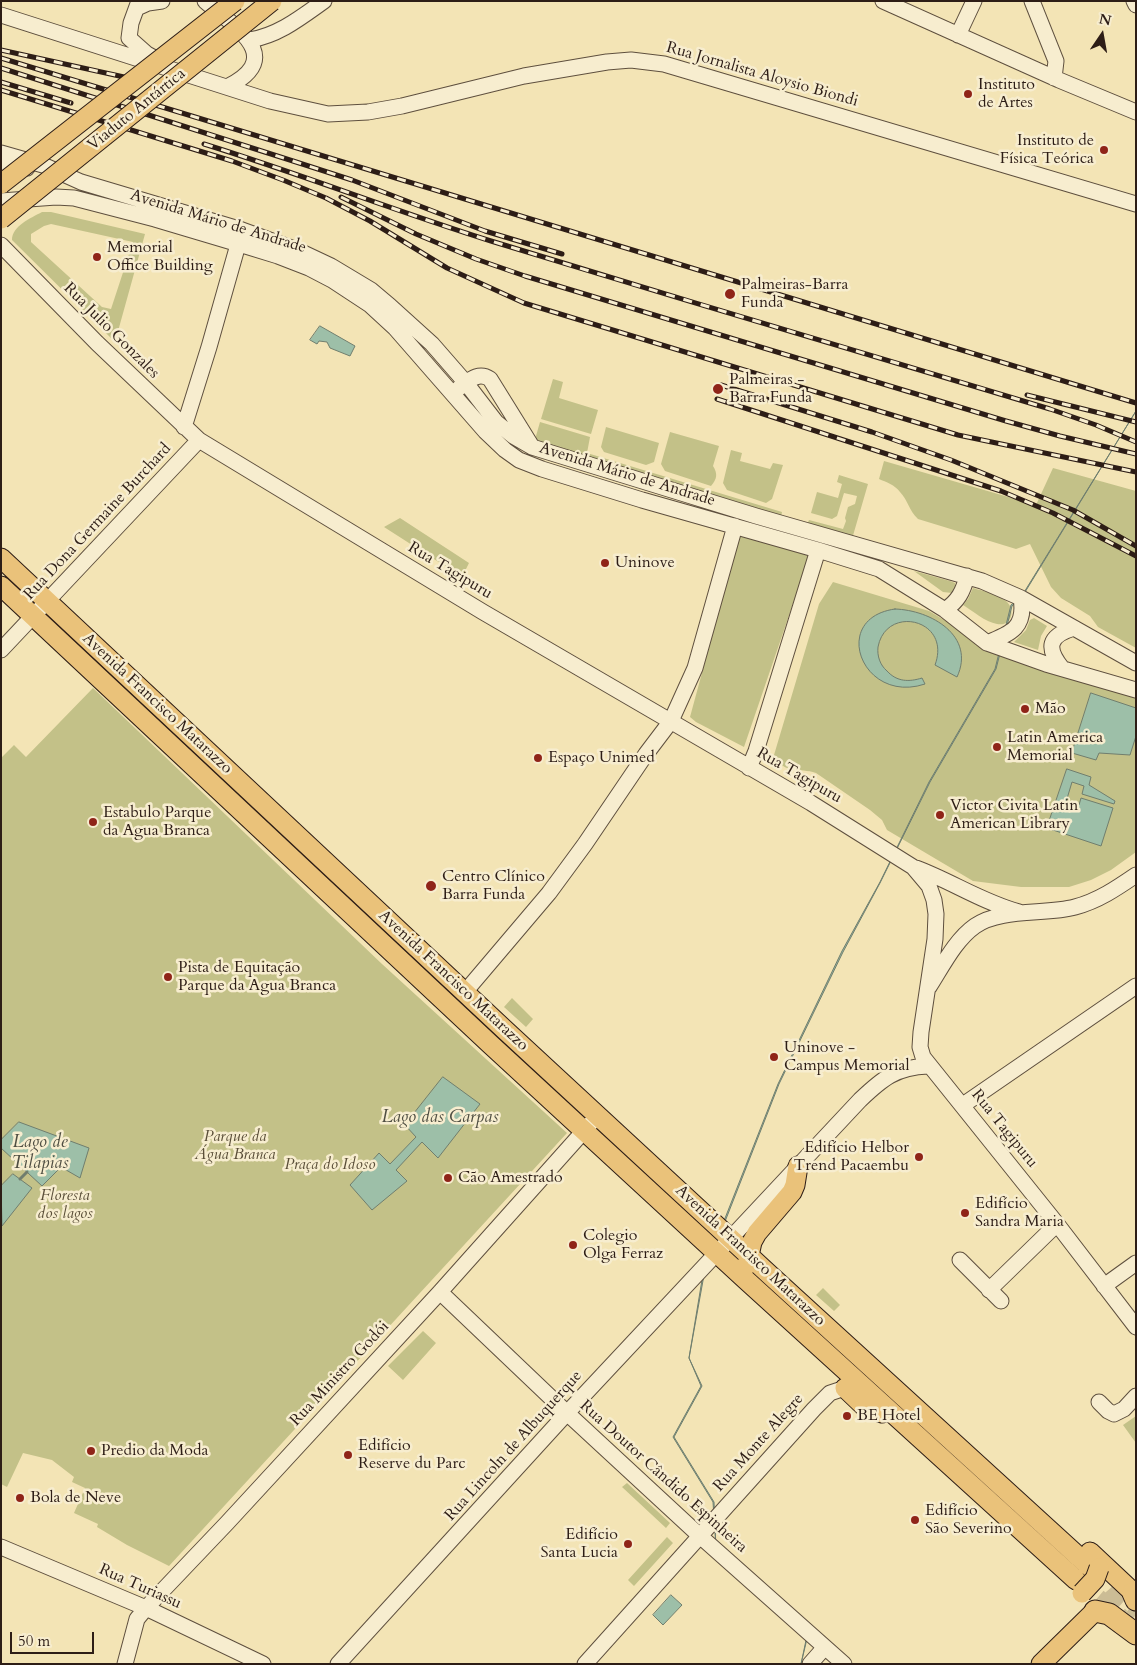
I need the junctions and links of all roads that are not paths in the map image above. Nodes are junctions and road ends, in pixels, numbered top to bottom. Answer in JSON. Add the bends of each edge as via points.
{"nodes":[{"id":1,"x":162,"y":1,"type":"edge"},
{"id":2,"x":235,"y":1,"type":"edge"},
{"id":3,"x":272,"y":1,"type":"edge"},
{"id":4,"x":324,"y":1,"type":"edge"},
{"id":5,"x":883,"y":1,"type":"edge"},
{"id":6,"x":974,"y":1,"type":"edge"},
{"id":7,"x":1032,"y":1,"type":"edge"},
{"id":8,"x":205,"y":2,"type":"edge"},
{"id":9,"x":138,"y":5,"type":"edge"},
{"id":10,"x":1,"y":16,"type":"edge"},
{"id":11,"x":958,"y":35,"type":"junction"},
{"id":12,"x":129,"y":38,"type":"junction"},
{"id":13,"x":250,"y":40,"type":"junction"},
{"id":14,"x":94,"y":45,"type":"junction"},
{"id":15,"x":171,"y":69,"type":"junction"},
{"id":16,"x":1054,"y":78,"type":"junction"},
{"id":17,"x":227,"y":87,"type":"junction"},
{"id":18,"x":1136,"y":112,"type":"edge"},
{"id":19,"x":1,"y":153,"type":"edge"},
{"id":20,"x":1,"y":165,"type":"edge"},
{"id":21,"x":81,"y":182,"type":"junction"},
{"id":22,"x":1,"y":184,"type":"edge"},
{"id":23,"x":38,"y":198,"type":"junction"},
{"id":24,"x":1,"y":201,"type":"edge"},
{"id":25,"x":1136,"y":204,"type":"edge"},
{"id":26,"x":1,"y":219,"type":"edge"},
{"id":27,"x":1,"y":225,"type":"edge"},
{"id":28,"x":240,"y":237,"type":"junction"},
{"id":29,"x":1,"y":245,"type":"edge"},
{"id":30,"x":466,"y":383,"type":"junction"},
{"id":31,"x":452,"y":393,"type":"junction"},
{"id":32,"x":184,"y":427,"type":"junction"},
{"id":33,"x":199,"y":440,"type":"junction"},
{"id":34,"x":532,"y":447,"type":"junction"},
{"id":35,"x":735,"y":526,"type":"junction"},
{"id":36,"x":818,"y":550,"type":"junction"},
{"id":37,"x":1,"y":558,"type":"edge"},
{"id":38,"x":967,"y":576,"type":"junction"},
{"id":39,"x":1,"y":586,"type":"edge"},
{"id":40,"x":1021,"y":598,"type":"junction"},
{"id":41,"x":47,"y":601,"type":"junction"},
{"id":42,"x":945,"y":610,"type":"junction"},
{"id":43,"x":33,"y":616,"type":"junction"},
{"id":44,"x":1074,"y":628,"type":"junction"},
{"id":45,"x":987,"y":643,"type":"junction"},
{"id":46,"x":1,"y":650,"type":"edge"},
{"id":47,"x":1136,"y":663,"type":"edge"},
{"id":48,"x":1062,"y":668,"type":"junction"},
{"id":49,"x":1136,"y":690,"type":"edge"},
{"id":50,"x":671,"y":721,"type":"junction"},
{"id":51,"x":749,"y":768,"type":"junction"},
{"id":52,"x":912,"y":867,"type":"junction"},
{"id":53,"x":1136,"y":875,"type":"edge"},
{"id":54,"x":1020,"y":912,"type":"junction"},
{"id":55,"x":1136,"y":986,"type":"edge"},
{"id":56,"x":927,"y":991,"type":"junction"},
{"id":57,"x":465,"y":992,"type":"junction"},
{"id":58,"x":928,"y":1066,"type":"junction"},
{"id":59,"x":963,"y":1105,"type":"junction"},
{"id":60,"x":597,"y":1115,"type":"junction"},
{"id":61,"x":584,"y":1131,"type":"junction"},
{"id":62,"x":798,"y":1166,"type":"junction"},
{"id":63,"x":1058,"y":1224,"type":"junction"},
{"id":64,"x":730,"y":1238,"type":"junction"},
{"id":65,"x":717,"y":1253,"type":"junction"},
{"id":66,"x":749,"y":1255,"type":"junction"},
{"id":67,"x":960,"y":1260,"type":"dead end"},
{"id":68,"x":1136,"y":1263,"type":"edge"},
{"id":69,"x":746,"y":1280,"type":"junction"},
{"id":70,"x":1104,"y":1286,"type":"junction"},
{"id":71,"x":989,"y":1290,"type":"junction"},
{"id":72,"x":440,"y":1292,"type":"junction"},
{"id":73,"x":1000,"y":1301,"type":"dead end"},
{"id":74,"x":1136,"y":1328,"type":"edge"},
{"id":75,"x":853,"y":1386,"type":"junction"},
{"id":76,"x":1136,"y":1396,"type":"edge"},
{"id":77,"x":1099,"y":1402,"type":"dead end"},
{"id":78,"x":567,"y":1413,"type":"junction"},
{"id":79,"x":700,"y":1536,"type":"junction"},
{"id":80,"x":1,"y":1546,"type":"edge"},
{"id":81,"x":1097,"y":1566,"type":"junction"},
{"id":82,"x":1079,"y":1590,"type":"junction"},
{"id":83,"x":1135,"y":1593,"type":"edge"},
{"id":84,"x":146,"y":1608,"type":"junction"},
{"id":85,"x":1095,"y":1611,"type":"junction"},
{"id":86,"x":1136,"y":1634,"type":"edge"},
{"id":87,"x":1136,"y":1642,"type":"edge"},
{"id":88,"x":825,"y":1647,"type":"junction"},
{"id":89,"x":241,"y":1659,"type":"edge"},
{"id":90,"x":125,"y":1664,"type":"edge"},
{"id":91,"x":263,"y":1664,"type":"edge"},
{"id":92,"x":338,"y":1664,"type":"edge"},
{"id":93,"x":585,"y":1664,"type":"edge"},
{"id":94,"x":810,"y":1664,"type":"edge"},
{"id":95,"x":844,"y":1664,"type":"edge"},
{"id":96,"x":1041,"y":1664,"type":"edge"}],
"edges":[{"from":1,"to":9,"type":"street"},
{"from":2,"to":22,"type":"main road","name":"Viaduto Antártica","bridge":true},
{"from":3,"to":26,"type":"main road","name":"Viaduto Antártica","bridge":true},
{"from":4,"to":13,"type":"street","via":[[287,27]]},
{"from":5,"to":11,"type":"street"},
{"from":6,"to":11,"type":"street"},
{"from":7,"to":16,"type":"street","via":[[1056,61]]},
{"from":8,"to":13,"type":"street"},
{"from":9,"to":12,"type":"street"},
{"from":10,"to":14,"type":"street"},
{"from":11,"to":16,"type":"street"},
{"from":12,"to":14,"type":"street"},
{"from":12,"to":15,"type":"street"},
{"from":13,"to":17,"type":"street","via":[[254,61],[250,71]]},
{"from":14,"to":15,"type":"street"},
{"from":15,"to":17,"type":"street","name":"Rua Jornalista Aloysio Biondi"},
{"from":16,"to":18,"type":"street"},
{"from":17,"to":25,"type":"street","name":"Rua Jornalista Aloysio Biondi","via":[[328,114],[368,112],[524,76],[608,62],[631,60],[664,64]]},
{"from":19,"to":21,"type":"street","name":"Avenida Mário de Andrade","via":[[43,165]]},
{"from":20,"to":21,"type":"street"},
{"from":21,"to":28,"type":"street","name":"Avenida Mário de Andrade"},
{"from":23,"to":24,"type":"street","name":"Avenida Mário de Andrade"},
{"from":23,"to":27,"type":"street"},
{"from":23,"to":28,"type":"street","name":"Avenida Mário de Andrade","via":[[74,198]]},
{"from":28,"to":30,"type":"street","name":"Avenida Mário de Andrade","via":[[297,250],[371,290],[432,344]]},
{"from":28,"to":31,"type":"street","name":"Avenida Mário de Andrade","via":[[332,280],[370,306],[395,328]]},
{"from":28,"to":32,"type":"street"},
{"from":29,"to":32,"type":"street","name":"Rua Julio Gonzales"},
{"from":30,"to":31,"type":"street"},
{"from":30,"to":34,"type":"street","name":"Avenida Mário de Andrade","via":[[496,422]]},
{"from":30,"to":34,"type":"street","via":[[480,375],[490,379]]},
{"from":31,"to":35,"type":"street","name":"Avenida Mário de Andrade","via":[[485,431],[519,460]]},
{"from":32,"to":33,"type":"street","name":"Rua Julio Gonzales"},
{"from":33,"to":41,"type":"street","name":"Rua Dona Germaine Burchard"},
{"from":33,"to":50,"type":"street","name":"Rua Tagipuru","via":[[483,612]]},
{"from":34,"to":38,"type":"street","name":"Avenida Mário de Andrade"},
{"from":35,"to":36,"type":"street","name":"Avenida Mário de Andrade"},
{"from":35,"to":50,"type":"street","via":[[695,668]]},
{"from":36,"to":42,"type":"street","name":"Avenida Mário de Andrade","via":[[882,570]]},
{"from":36,"to":51,"type":"street"},
{"from":37,"to":41,"type":"main road","name":"Avenida Francisco Matarazzo"},
{"from":38,"to":40,"type":"street","name":"Avenida Mário de Andrade"},
{"from":38,"to":42,"type":"street","via":[[959,598]]},
{"from":39,"to":43,"type":"main road","name":"Avenida Francisco Matarazzo"},
{"from":40,"to":44,"type":"street","name":"Avenida Mário de Andrade"},
{"from":40,"to":45,"type":"street","via":[[1022,616],[1015,630]]},
{"from":41,"to":43,"type":"street","name":"Rua Dona Germaine Burchard"},
{"from":41,"to":57,"type":"main road","name":"Avenida Francisco Matarazzo"},
{"from":42,"to":45,"type":"street","name":"Avenida Mário de Andrade"},
{"from":43,"to":46,"type":"street","name":"Rua Dona Germaine Burchard"},
{"from":43,"to":61,"type":"main road","name":"Avenida Francisco Matarazzo"},
{"from":44,"to":47,"type":"street","name":"Avenida Mário de Andrade"},
{"from":44,"to":48,"type":"street","via":[[1052,641],[1054,658]]},
{"from":45,"to":48,"type":"street","name":"Avenida Mário de Andrade"},
{"from":48,"to":49,"type":"street","name":"Avenida Mário de Andrade"},
{"from":50,"to":51,"type":"street","name":"Rua Tagipuru"},
{"from":50,"to":57,"type":"street","via":[[549,893]]},
{"from":51,"to":52,"type":"street","name":"Rua Tagipuru","via":[[883,846]]},
{"from":52,"to":54,"type":"street"},
{"from":52,"to":56,"type":"street","name":"Rua Tagipuru","via":[[929,886],[936,914]]},
{"from":53,"to":54,"type":"street","via":[[1115,890],[1075,907]]},
{"from":54,"to":56,"type":"street","via":[[975,925],[958,944]]},
{"from":55,"to":59,"type":"street"},
{"from":56,"to":58,"type":"street","name":"Rua Tagipuru","via":[[920,1047]]},
{"from":57,"to":60,"type":"main road","name":"Avenida Francisco Matarazzo"},
{"from":58,"to":59,"type":"street","name":"Rua Tagipuru"},
{"from":58,"to":62,"type":"street","name":"Rua Lincoln de Albuquerque","via":[[896,1071],[886,1078],[860,1100]]},
{"from":59,"to":63,"type":"street","name":"Rua Tagipuru"},
{"from":60,"to":61,"type":"street","name":"Rua Ministro Godói"},
{"from":60,"to":64,"type":"main road","name":"Avenida Francisco Matarazzo"},
{"from":61,"to":65,"type":"main road","name":"Avenida Francisco Matarazzo"},
{"from":61,"to":72,"type":"street","name":"Rua Ministro Godói"},
{"from":62,"to":64,"type":"street","name":"Rua Lincoln de Albuquerque"},
{"from":62,"to":66,"type":"main road","via":[[792,1192],[757,1233]]},
{"from":63,"to":70,"type":"street","name":"Rua Tagipuru"},
{"from":63,"to":71,"type":"street"},
{"from":64,"to":65,"type":"street","name":"Rua Lincoln de Albuquerque"},
{"from":64,"to":66,"type":"main road","name":"Avenida Francisco Matarazzo"},
{"from":65,"to":69,"type":"main road","name":"Avenida Francisco Matarazzo"},
{"from":65,"to":78,"type":"street","name":"Rua Lincoln de Albuquerque"},
{"from":66,"to":69,"type":"main road"},
{"from":66,"to":81,"type":"main road","name":"Avenida Francisco Matarazzo","via":[[908,1400],[925,1404],[975,1447]]},
{"from":67,"to":71,"type":"street"},
{"from":68,"to":70,"type":"street"},
{"from":69,"to":75,"type":"main road","name":"Avenida Francisco Matarazzo"},
{"from":70,"to":74,"type":"street","name":"Rua Tagipuru"},
{"from":71,"to":73,"type":"street"},
{"from":72,"to":78,"type":"street","name":"Rua Doutor Cândido Espinheira"},
{"from":72,"to":84,"type":"street","name":"Rua Ministro Godói"},
{"from":75,"to":79,"type":"street","name":"Rua Monte Alegre","via":[[830,1393]]},
{"from":75,"to":82,"type":"main road","name":"Avenida Francisco Matarazzo"},
{"from":75,"to":82,"type":"main road","name":"Avenida Francisco Matarazzo"},
{"from":76,"to":77,"type":"street","via":[[1114,1414]]},
{"from":78,"to":79,"type":"street","name":"Rua Doutor Cândido Espinheira"},
{"from":78,"to":92,"type":"street","name":"Rua Lincoln de Albuquerque"},
{"from":79,"to":88,"type":"street","name":"Rua Doutor Cândido Espinheira"},
{"from":79,"to":93,"type":"street","name":"Rua Monte Alegre"},
{"from":80,"to":84,"type":"street","name":"Rua Turiassu"},
{"from":81,"to":82,"type":"main road","bridge":true,"via":[[1095,1579]]},
{"from":81,"to":83,"type":"main road","name":"Avenida Francisco Matarazzo"},
{"from":82,"to":85,"type":"main road","name":"Avenida Francisco Matarazzo"},
{"from":84,"to":89,"type":"street","name":"Rua Turiassu"},
{"from":84,"to":90,"type":"street","name":"Rua Ministro Godói","via":[[137,1619]]},
{"from":85,"to":86,"type":"highway","name":"Avenida Francisco Matarazzo","via":[[1109,1614]]},
{"from":85,"to":87,"type":"main road"},
{"from":85,"to":96,"type":"main road"},
{"from":88,"to":94,"type":"street"},
{"from":88,"to":95,"type":"street","name":"Rua Doutor Cândido Espinheira"},
{"from":89,"to":91,"type":"street","name":"Rua Turiassu"}]}
